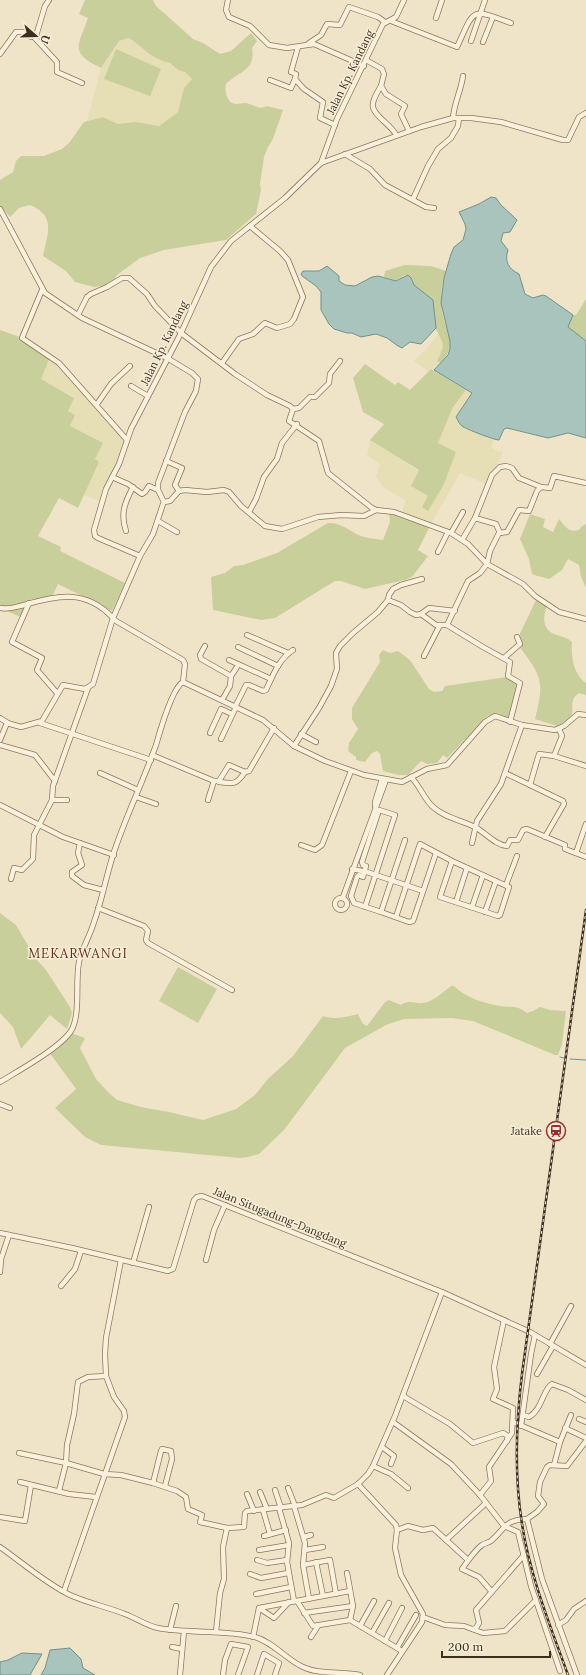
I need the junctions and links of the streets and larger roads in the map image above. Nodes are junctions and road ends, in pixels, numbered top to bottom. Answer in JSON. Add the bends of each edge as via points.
{"nodes":[{"id":1,"x":49,"y":0,"type":"edge"},
{"id":2,"x":228,"y":0,"type":"edge"},
{"id":3,"x":404,"y":0,"type":"edge"},
{"id":4,"x":442,"y":0,"type":"edge"},
{"id":5,"x":485,"y":0,"type":"edge"},
{"id":6,"x":481,"y":13,"type":"junction"},
{"id":7,"x":493,"y":17,"type":"junction"},
{"id":8,"x":436,"y":18,"type":"dead end"},
{"id":9,"x":391,"y":21,"type":"junction"},
{"id":10,"x":385,"y":22,"type":"junction"},
{"id":11,"x":511,"y":23,"type":"dead end"},
{"id":12,"x":34,"y":38,"type":"junction"},
{"id":13,"x":471,"y":41,"type":"dead end"},
{"id":14,"x":483,"y":42,"type":"dead end"},
{"id":15,"x":309,"y":43,"type":"junction"},
{"id":16,"x":298,"y":47,"type":"junction"},
{"id":17,"x":0,"y":54,"type":"edge"},
{"id":18,"x":366,"y":60,"type":"junction"},
{"id":19,"x":364,"y":66,"type":"junction"},
{"id":20,"x":462,"y":76,"type":"dead end"},
{"id":21,"x":295,"y":79,"type":"junction"},
{"id":22,"x":270,"y":80,"type":"dead end"},
{"id":23,"x":82,"y":83,"type":"dead end"},
{"id":24,"x":381,"y":86,"type":"junction"},
{"id":25,"x":586,"y":113,"type":"edge"},
{"id":26,"x":453,"y":118,"type":"junction"},
{"id":27,"x":459,"y":118,"type":"junction"},
{"id":28,"x":335,"y":125,"type":"junction"},
{"id":29,"x":409,"y":131,"type":"junction"},
{"id":30,"x":396,"y":135,"type":"junction"},
{"id":31,"x":345,"y":154,"type":"junction"},
{"id":32,"x":321,"y":163,"type":"junction"},
{"id":33,"x":413,"y":199,"type":"junction"},
{"id":34,"x":434,"y":208,"type":"dead end"},
{"id":35,"x":0,"y":209,"type":"edge"},
{"id":36,"x":250,"y":226,"type":"junction"},
{"id":37,"x":42,"y":290,"type":"junction"},
{"id":38,"x":78,"y":315,"type":"junction"},
{"id":39,"x":181,"y":333,"type":"junction"},
{"id":40,"x":167,"y":358,"type":"junction"},
{"id":41,"x":340,"y":361,"type":"dead end"},
{"id":42,"x":222,"y":363,"type":"junction"},
{"id":43,"x":130,"y":366,"type":"dead end"},
{"id":44,"x":131,"y":386,"type":"dead end"},
{"id":45,"x":148,"y":396,"type":"junction"},
{"id":46,"x":97,"y":404,"type":"junction"},
{"id":47,"x":293,"y":409,"type":"junction"},
{"id":48,"x":297,"y":424,"type":"junction"},
{"id":49,"x":128,"y":440,"type":"junction"},
{"id":50,"x":166,"y":461,"type":"junction"},
{"id":51,"x":112,"y":477,"type":"junction"},
{"id":52,"x":586,"y":483,"type":"edge"},
{"id":53,"x":133,"y":487,"type":"junction"},
{"id":54,"x":541,"y":488,"type":"junction"},
{"id":55,"x":158,"y":490,"type":"junction"},
{"id":56,"x":179,"y":491,"type":"junction"},
{"id":57,"x":164,"y":502,"type":"junction"},
{"id":58,"x":376,"y":510,"type":"junction"},
{"id":59,"x":249,"y":512,"type":"junction"},
{"id":60,"x":463,"y":512,"type":"dead end"},
{"id":61,"x":475,"y":518,"type":"junction"},
{"id":62,"x":158,"y":521,"type":"junction"},
{"id":63,"x":126,"y":530,"type":"dead end"},
{"id":64,"x":177,"y":532,"type":"dead end"},
{"id":65,"x":450,"y":533,"type":"junction"},
{"id":66,"x":500,"y":533,"type":"junction"},
{"id":67,"x":462,"y":540,"type":"junction"},
{"id":68,"x":438,"y":552,"type":"dead end"},
{"id":69,"x":140,"y":556,"type":"junction"},
{"id":70,"x":487,"y":564,"type":"junction"},
{"id":71,"x":422,"y":579,"type":"dead end"},
{"id":72,"x":388,"y":600,"type":"junction"},
{"id":73,"x":29,"y":603,"type":"junction"},
{"id":74,"x":0,"y":609,"type":"edge"},
{"id":75,"x":455,"y":611,"type":"junction"},
{"id":76,"x":421,"y":614,"type":"junction"},
{"id":77,"x":113,"y":618,"type":"junction"},
{"id":78,"x":586,"y":619,"type":"edge"},
{"id":79,"x":440,"y":625,"type":"junction"},
{"id":80,"x":447,"y":625,"type":"junction"},
{"id":81,"x":247,"y":635,"type":"dead end"},
{"id":82,"x":517,"y":638,"type":"dead end"},
{"id":83,"x":205,"y":646,"type":"dead end"},
{"id":84,"x":238,"y":648,"type":"dead end"},
{"id":85,"x":293,"y":650,"type":"dead end"},
{"id":86,"x":288,"y":653,"type":"junction"},
{"id":87,"x":424,"y":656,"type":"dead end"},
{"id":88,"x":504,"y":658,"type":"junction"},
{"id":89,"x":229,"y":660,"type":"dead end"},
{"id":90,"x":278,"y":666,"type":"junction"},
{"id":91,"x":237,"y":667,"type":"dead end"},
{"id":92,"x":231,"y":676,"type":"junction"},
{"id":93,"x":271,"y":679,"type":"junction"},
{"id":94,"x":183,"y":682,"type":"junction"},
{"id":95,"x":88,"y":688,"type":"junction"},
{"id":96,"x":57,"y":693,"type":"junction"},
{"id":97,"x":222,"y":700,"type":"junction"},
{"id":98,"x":235,"y":707,"type":"junction"},
{"id":99,"x":232,"y":714,"type":"junction"},
{"id":100,"x":586,"y":715,"type":"edge"},
{"id":101,"x":0,"y":718,"type":"edge"},
{"id":102,"x":8,"y":722,"type":"junction"},
{"id":103,"x":510,"y":722,"type":"junction"},
{"id":104,"x":40,"y":723,"type":"junction"},
{"id":105,"x":522,"y":725,"type":"junction"},
{"id":106,"x":274,"y":728,"type":"junction"},
{"id":107,"x":559,"y":729,"type":"junction"},
{"id":108,"x":72,"y":733,"type":"junction"},
{"id":109,"x":210,"y":733,"type":"dead end"},
{"id":110,"x":301,"y":734,"type":"junction"},
{"id":111,"x":221,"y":739,"type":"dead end"},
{"id":112,"x":0,"y":740,"type":"edge"},
{"id":113,"x":316,"y":742,"type":"dead end"},
{"id":114,"x":0,"y":745,"type":"edge"},
{"id":115,"x":294,"y":746,"type":"junction"},
{"id":116,"x":554,"y":756,"type":"junction"},
{"id":117,"x":151,"y":758,"type":"junction"},
{"id":118,"x":586,"y":766,"type":"edge"},
{"id":119,"x":351,"y":771,"type":"junction"},
{"id":120,"x":245,"y":772,"type":"junction"},
{"id":121,"x":100,"y":773,"type":"dead end"},
{"id":122,"x":505,"y":773,"type":"junction"},
{"id":123,"x":411,"y":776,"type":"junction"},
{"id":124,"x":384,"y":779,"type":"junction"},
{"id":125,"x":55,"y":781,"type":"junction"},
{"id":126,"x":215,"y":781,"type":"junction"},
{"id":127,"x":530,"y":785,"type":"junction"},
{"id":128,"x":138,"y":790,"type":"junction"},
{"id":129,"x":136,"y":797,"type":"junction"},
{"id":130,"x":52,"y":800,"type":"junction"},
{"id":131,"x":67,"y":800,"type":"dead end"},
{"id":132,"x":208,"y":800,"type":"dead end"},
{"id":133,"x":156,"y":804,"type":"dead end"},
{"id":134,"x":0,"y":805,"type":"edge"},
{"id":135,"x":39,"y":824,"type":"junction"},
{"id":136,"x":586,"y":824,"type":"edge"},
{"id":137,"x":475,"y":827,"type":"junction"},
{"id":138,"x":545,"y":837,"type":"junction"},
{"id":139,"x":405,"y":840,"type":"dead end"},
{"id":140,"x":80,"y":842,"type":"junction"},
{"id":141,"x":472,"y":843,"type":"dead end"},
{"id":142,"x":301,"y":845,"type":"dead end"},
{"id":143,"x":436,"y":853,"type":"junction"},
{"id":144,"x":576,"y":853,"type":"junction"},
{"id":145,"x":114,"y":855,"type":"junction"},
{"id":146,"x":517,"y":856,"type":"dead end"},
{"id":147,"x":586,"y":857,"type":"edge"},
{"id":148,"x":452,"y":861,"type":"junction"},
{"id":149,"x":353,"y":868,"type":"junction"},
{"id":150,"x":467,"y":868,"type":"junction"},
{"id":151,"x":365,"y":872,"type":"junction"},
{"id":152,"x":375,"y":875,"type":"junction"},
{"id":153,"x":482,"y":875,"type":"junction"},
{"id":154,"x":11,"y":879,"type":"dead end"},
{"id":155,"x":391,"y":880,"type":"junction"},
{"id":156,"x":496,"y":881,"type":"junction"},
{"id":157,"x":406,"y":886,"type":"junction"},
{"id":158,"x":506,"y":886,"type":"junction"},
{"id":159,"x":103,"y":890,"type":"junction"},
{"id":160,"x":423,"y":891,"type":"junction"},
{"id":161,"x":343,"y":897,"type":"dead end"},
{"id":162,"x":456,"y":902,"type":"junction"},
{"id":163,"x":365,"y":907,"type":"junction"},
{"id":164,"x":472,"y":907,"type":"junction"},
{"id":165,"x":98,"y":908,"type":"junction"},
{"id":166,"x":381,"y":912,"type":"junction"},
{"id":167,"x":485,"y":912,"type":"junction"},
{"id":168,"x":396,"y":917,"type":"junction"},
{"id":169,"x":232,"y":990,"type":"dead end"},
{"id":170,"x":0,"y":1082,"type":"edge"},
{"id":171,"x":0,"y":1104,"type":"edge"},
{"id":172,"x":10,"y":1108,"type":"dead end"},
{"id":173,"x":225,"y":1205,"type":"junction"},
{"id":174,"x":148,"y":1207,"type":"dead end"},
{"id":175,"x":0,"y":1233,"type":"edge"},
{"id":176,"x":9,"y":1235,"type":"junction"},
{"id":177,"x":81,"y":1251,"type":"junction"},
{"id":178,"x":122,"y":1260,"type":"junction"},
{"id":179,"x":206,"y":1260,"type":"dead end"},
{"id":180,"x":133,"y":1263,"type":"junction"},
{"id":181,"x":0,"y":1272,"type":"edge"},
{"id":182,"x":61,"y":1286,"type":"dead end"},
{"id":183,"x":442,"y":1292,"type":"junction"},
{"id":184,"x":571,"y":1306,"type":"dead end"},
{"id":185,"x":504,"y":1320,"type":"junction"},
{"id":186,"x":535,"y":1335,"type":"junction"},
{"id":187,"x":551,"y":1345,"type":"junction"},
{"id":188,"x":586,"y":1365,"type":"edge"},
{"id":189,"x":537,"y":1374,"type":"dead end"},
{"id":190,"x":106,"y":1376,"type":"junction"},
{"id":191,"x":403,"y":1396,"type":"junction"},
{"id":192,"x":586,"y":1400,"type":"edge"},
{"id":193,"x":524,"y":1415,"type":"junction"},
{"id":194,"x":571,"y":1415,"type":"dead end"},
{"id":195,"x":579,"y":1419,"type":"dead end"},
{"id":196,"x":393,"y":1422,"type":"junction"},
{"id":197,"x":513,"y":1422,"type":"junction"},
{"id":198,"x":586,"y":1422,"type":"edge"},
{"id":199,"x":522,"y":1426,"type":"junction"},
{"id":200,"x":565,"y":1428,"type":"junction"},
{"id":201,"x":586,"y":1438,"type":"edge"},
{"id":202,"x":507,"y":1441,"type":"junction"},
{"id":203,"x":586,"y":1441,"type":"edge"},
{"id":204,"x":560,"y":1442,"type":"junction"},
{"id":205,"x":382,"y":1447,"type":"junction"},
{"id":206,"x":19,"y":1453,"type":"dead end"},
{"id":207,"x":66,"y":1463,"type":"junction"},
{"id":208,"x":391,"y":1464,"type":"dead end"},
{"id":209,"x":554,"y":1465,"type":"junction"},
{"id":210,"x":373,"y":1466,"type":"junction"},
{"id":211,"x":104,"y":1474,"type":"junction"},
{"id":212,"x":20,"y":1482,"type":"dead end"},
{"id":213,"x":153,"y":1483,"type":"junction"},
{"id":214,"x":358,"y":1484,"type":"junction"},
{"id":215,"x":32,"y":1485,"type":"junction"},
{"id":216,"x":165,"y":1486,"type":"junction"},
{"id":217,"x":288,"y":1488,"type":"dead end"},
{"id":218,"x":408,"y":1488,"type":"dead end"},
{"id":219,"x":275,"y":1490,"type":"dead end"},
{"id":220,"x":59,"y":1491,"type":"junction"},
{"id":221,"x":260,"y":1492,"type":"dead end"},
{"id":222,"x":247,"y":1494,"type":"dead end"},
{"id":223,"x":480,"y":1494,"type":"junction"},
{"id":224,"x":96,"y":1497,"type":"junction"},
{"id":225,"x":486,"y":1503,"type":"junction"},
{"id":226,"x":294,"y":1506,"type":"junction"},
{"id":227,"x":280,"y":1508,"type":"junction"},
{"id":228,"x":265,"y":1509,"type":"junction"},
{"id":229,"x":254,"y":1511,"type":"junction"},
{"id":230,"x":0,"y":1517,"type":"edge"},
{"id":231,"x":527,"y":1519,"type":"junction"},
{"id":232,"x":504,"y":1526,"type":"junction"},
{"id":233,"x":227,"y":1528,"type":"junction"},
{"id":234,"x":286,"y":1530,"type":"junction"},
{"id":235,"x":397,"y":1530,"type":"junction"},
{"id":236,"x":270,"y":1534,"type":"junction"},
{"id":237,"x":311,"y":1535,"type":"dead end"},
{"id":238,"x":264,"y":1536,"type":"dead end"},
{"id":239,"x":304,"y":1536,"type":"junction"},
{"id":240,"x":446,"y":1540,"type":"junction"},
{"id":241,"x":289,"y":1545,"type":"junction"},
{"id":242,"x":324,"y":1547,"type":"dead end"},
{"id":243,"x":0,"y":1548,"type":"edge"},
{"id":244,"x":259,"y":1550,"type":"dead end"},
{"id":245,"x":304,"y":1550,"type":"junction"},
{"id":246,"x":524,"y":1555,"type":"junction"},
{"id":247,"x":257,"y":1560,"type":"dead end"},
{"id":248,"x":287,"y":1560,"type":"junction"},
{"id":249,"x":468,"y":1560,"type":"junction"},
{"id":250,"x":316,"y":1562,"type":"junction"},
{"id":251,"x":303,"y":1565,"type":"junction"},
{"id":252,"x":347,"y":1572,"type":"dead end"},
{"id":253,"x":288,"y":1573,"type":"junction"},
{"id":254,"x":250,"y":1574,"type":"dead end"},
{"id":255,"x":291,"y":1587,"type":"junction"},
{"id":256,"x":64,"y":1591,"type":"junction"},
{"id":257,"x":350,"y":1591,"type":"junction"},
{"id":258,"x":492,"y":1592,"type":"junction"},
{"id":259,"x":256,"y":1594,"type":"dead end"},
{"id":260,"x":336,"y":1594,"type":"junction"},
{"id":261,"x":323,"y":1596,"type":"junction"},
{"id":262,"x":309,"y":1598,"type":"junction"},
{"id":263,"x":536,"y":1600,"type":"junction"},
{"id":264,"x":293,"y":1601,"type":"junction"},
{"id":265,"x":374,"y":1601,"type":"dead end"},
{"id":266,"x":586,"y":1601,"type":"edge"},
{"id":267,"x":389,"y":1603,"type":"dead end"},
{"id":268,"x":176,"y":1606,"type":"dead end"},
{"id":269,"x":353,"y":1606,"type":"junction"},
{"id":270,"x":259,"y":1608,"type":"junction"},
{"id":271,"x":402,"y":1608,"type":"dead end"},
{"id":272,"x":304,"y":1613,"type":"junction"},
{"id":273,"x":416,"y":1615,"type":"dead end"},
{"id":274,"x":423,"y":1617,"type":"junction"},
{"id":275,"x":350,"y":1620,"type":"junction"},
{"id":276,"x":558,"y":1625,"type":"junction"},
{"id":277,"x":318,"y":1626,"type":"junction"},
{"id":278,"x":360,"y":1626,"type":"junction"},
{"id":279,"x":473,"y":1629,"type":"junction"},
{"id":280,"x":170,"y":1630,"type":"junction"},
{"id":281,"x":184,"y":1631,"type":"junction"},
{"id":282,"x":216,"y":1632,"type":"junction"},
{"id":283,"x":372,"y":1634,"type":"junction"},
{"id":284,"x":253,"y":1637,"type":"junction"},
{"id":285,"x":311,"y":1637,"type":"dead end"},
{"id":286,"x":385,"y":1641,"type":"junction"},
{"id":287,"x":172,"y":1647,"type":"dead end"},
{"id":288,"x":182,"y":1649,"type":"junction"},
{"id":289,"x":399,"y":1649,"type":"junction"},
{"id":290,"x":560,"y":1671,"type":"dead end"},
{"id":291,"x":180,"y":1675,"type":"edge"},
{"id":292,"x":223,"y":1675,"type":"edge"},
{"id":293,"x":238,"y":1675,"type":"edge"},
{"id":294,"x":257,"y":1675,"type":"edge"},
{"id":295,"x":275,"y":1675,"type":"edge"},
{"id":296,"x":360,"y":1675,"type":"edge"},
{"id":297,"x":387,"y":1675,"type":"edge"},
{"id":298,"x":577,"y":1675,"type":"edge"}],
"edges":[{"from":1,"to":12,"type":"street"},
{"from":2,"to":16,"type":"street","via":[[226,10],[229,17],[250,26],[268,45]]},
{"from":3,"to":9,"type":"street","via":[[396,17]]},
{"from":4,"to":8,"type":"street"},
{"from":5,"to":6,"type":"street"},
{"from":6,"to":7,"type":"street"},
{"from":6,"to":9,"type":"street","via":[[470,18],[458,47]]},
{"from":6,"to":13,"type":"street"},
{"from":7,"to":11,"type":"street"},
{"from":7,"to":14,"type":"street"},
{"from":9,"to":10,"type":"street","name":"Jalan Kp. Kandang"},
{"from":10,"to":15,"type":"street","via":[[349,7],[340,25],[327,24],[321,34]]},
{"from":10,"to":18,"type":"street","name":"Jalan Kp. Kandang"},
{"from":12,"to":17,"type":"street","via":[[23,32],[16,32]]},
{"from":12,"to":23,"type":"street","via":[[56,62],[57,72]]},
{"from":15,"to":16,"type":"street"},
{"from":15,"to":19,"type":"street"},
{"from":16,"to":21,"type":"street","via":[[291,71],[296,74]]},
{"from":18,"to":19,"type":"street","name":"Jalan Kp. Kandang"},
{"from":18,"to":24,"type":"street","via":[[382,69],[384,74]]},
{"from":19,"to":28,"type":"street","name":"Jalan Kp. Kandang"},
{"from":20,"to":26,"type":"street"},
{"from":21,"to":22,"type":"street","via":[[291,88]]},
{"from":21,"to":28,"type":"street","via":[[304,89],[323,102],[320,118]]},
{"from":24,"to":29,"type":"street","via":[[386,94],[405,106],[401,114]]},
{"from":24,"to":30,"type":"street","via":[[372,108],[393,128]]},
{"from":25,"to":27,"type":"street","via":[[579,117],[568,140],[501,122]]},
{"from":26,"to":27,"type":"street"},
{"from":26,"to":29,"type":"street"},
{"from":27,"to":33,"type":"street","via":[[458,126],[451,138],[438,149],[428,166]]},
{"from":28,"to":32,"type":"street","name":"Jalan Kp. Kandang"},
{"from":29,"to":30,"type":"street"},
{"from":30,"to":31,"type":"street"},
{"from":31,"to":32,"type":"street"},
{"from":31,"to":33,"type":"street","via":[[370,169],[385,184]]},
{"from":32,"to":36,"type":"street","name":"Jalan Kp. Kandang","via":[[285,198]]},
{"from":33,"to":34,"type":"street","via":[[426,207]]},
{"from":35,"to":37,"type":"street"},
{"from":36,"to":39,"type":"street","name":"Jalan Kp. Kandang","via":[[226,245],[211,267]]},
{"from":36,"to":42,"type":"street","via":[[288,260],[303,297],[290,324],[278,328],[265,323],[253,334],[238,339]]},
{"from":37,"to":38,"type":"street"},
{"from":37,"to":46,"type":"street","via":[[22,338],[55,360]]},
{"from":38,"to":39,"type":"street","via":[[91,294],[122,278],[129,278],[147,294]]},
{"from":38,"to":40,"type":"street"},
{"from":39,"to":40,"type":"street","name":"Jalan Kp. Kandang"},
{"from":39,"to":42,"type":"street"},
{"from":40,"to":45,"type":"street","name":"Jalan Kp. Kandang"},
{"from":40,"to":50,"type":"street","via":[[196,376],[198,382]]},
{"from":41,"to":47,"type":"street","via":[[330,374],[329,383],[300,408]]},
{"from":42,"to":47,"type":"street"},
{"from":43,"to":46,"type":"street","via":[[111,384]]},
{"from":44,"to":45,"type":"street"},
{"from":45,"to":49,"type":"street","name":"Jalan Kp. Kandang"},
{"from":46,"to":49,"type":"street"},
{"from":47,"to":48,"type":"street","via":[[289,419]]},
{"from":48,"to":58,"type":"street","via":[[319,441],[328,473]]},
{"from":48,"to":59,"type":"street","via":[[282,443],[277,459],[264,477]]},
{"from":49,"to":51,"type":"street","name":"Jalan Kp. Kandang","via":[[122,459]]},
{"from":50,"to":55,"type":"street"},
{"from":50,"to":56,"type":"street","via":[[182,468],[175,486]]},
{"from":51,"to":53,"type":"street"},
{"from":51,"to":69,"type":"street","name":"Jalan Kp. Kandang","via":[[105,493],[94,536]]},
{"from":52,"to":54,"type":"street","via":[[554,476],[550,488]]},
{"from":53,"to":55,"type":"street","via":[[142,494],[149,486]]},
{"from":53,"to":63,"type":"street","via":[[123,510]]},
{"from":54,"to":61,"type":"street","via":[[519,478],[512,468],[500,467],[492,475]]},
{"from":54,"to":66,"type":"street","via":[[537,491],[529,511],[519,510],[507,532]]},
{"from":55,"to":57,"type":"street"},
{"from":56,"to":57,"type":"street","via":[[170,501]]},
{"from":56,"to":59,"type":"street","via":[[224,490]]},
{"from":57,"to":62,"type":"street"},
{"from":58,"to":59,"type":"street","via":[[364,516],[318,517],[282,529],[265,526]]},
{"from":58,"to":65,"type":"street","via":[[394,512]]},
{"from":60,"to":65,"type":"street"},
{"from":61,"to":66,"type":"street","via":[[496,524]]},
{"from":61,"to":67,"type":"street"},
{"from":62,"to":64,"type":"street"},
{"from":62,"to":69,"type":"street"},
{"from":65,"to":67,"type":"street"},
{"from":65,"to":68,"type":"street"},
{"from":66,"to":70,"type":"street","via":[[496,537]]},
{"from":67,"to":70,"type":"street"},
{"from":69,"to":77,"type":"street"},
{"from":70,"to":75,"type":"street","via":[[480,573],[468,581]]},
{"from":70,"to":78,"type":"street","via":[[523,584],[535,596],[559,612]]},
{"from":71,"to":72,"type":"street","via":[[393,589]]},
{"from":72,"to":76,"type":"street","via":[[416,615]]},
{"from":72,"to":110,"type":"street","via":[[338,649],[337,669],[331,686]]},
{"from":73,"to":74,"type":"street","via":[[11,609]]},
{"from":73,"to":77,"type":"street","via":[[52,597],[73,596],[99,606]]},
{"from":73,"to":96,"type":"street","via":[[12,642],[42,658],[37,670]]},
{"from":75,"to":76,"type":"street","via":[[429,608]]},
{"from":75,"to":80,"type":"street"},
{"from":76,"to":79,"type":"street","via":[[436,625]]},
{"from":77,"to":94,"type":"street","via":[[183,660]]},
{"from":77,"to":95,"type":"street","via":[[95,680]]},
{"from":79,"to":80,"type":"street"},
{"from":79,"to":87,"type":"street"},
{"from":80,"to":88,"type":"street"},
{"from":81,"to":86,"type":"street"},
{"from":82,"to":88,"type":"street","via":[[520,644]]},
{"from":83,"to":92,"type":"street","via":[[200,655],[201,659]]},
{"from":84,"to":90,"type":"street"},
{"from":85,"to":86,"type":"street"},
{"from":86,"to":90,"type":"street"},
{"from":88,"to":103,"type":"street","via":[[511,664],[508,676],[520,683]]},
{"from":89,"to":93,"type":"street"},
{"from":90,"to":93,"type":"street"},
{"from":91,"to":92,"type":"street"},
{"from":92,"to":97,"type":"street","via":[[230,686]]},
{"from":93,"to":98,"type":"street","via":[[264,691],[246,685]]},
{"from":94,"to":97,"type":"street"},
{"from":94,"to":117,"type":"street","via":[[173,697]]},
{"from":95,"to":96,"type":"street","via":[[63,685]]},
{"from":95,"to":108,"type":"street"},
{"from":96,"to":104,"type":"street"},
{"from":97,"to":98,"type":"street"},
{"from":98,"to":99,"type":"street"},
{"from":98,"to":106,"type":"street"},
{"from":99,"to":109,"type":"street","via":[[221,709]]},
{"from":99,"to":111,"type":"street"},
{"from":100,"to":107,"type":"street","via":[[576,715]]},
{"from":101,"to":102,"type":"street"},
{"from":102,"to":104,"type":"street","via":[[19,727]]},
{"from":102,"to":112,"type":"street"},
{"from":103,"to":105,"type":"street"},
{"from":103,"to":123,"type":"street","via":[[492,717],[447,765],[427,769]]},
{"from":104,"to":108,"type":"street"},
{"from":105,"to":107,"type":"street","via":[[551,731]]},
{"from":105,"to":122,"type":"street"},
{"from":106,"to":115,"type":"street"},
{"from":106,"to":120,"type":"street","via":[[249,770]]},
{"from":107,"to":116,"type":"street","via":[[562,736]]},
{"from":108,"to":117,"type":"street"},
{"from":108,"to":125,"type":"street"},
{"from":110,"to":113,"type":"street"},
{"from":110,"to":115,"type":"street"},
{"from":114,"to":125,"type":"street","via":[[35,755]]},
{"from":115,"to":119,"type":"street"},
{"from":116,"to":118,"type":"street"},
{"from":116,"to":127,"type":"street","via":[[539,754]]},
{"from":117,"to":126,"type":"street"},
{"from":117,"to":128,"type":"street"},
{"from":119,"to":124,"type":"street"},
{"from":119,"to":142,"type":"street","via":[[322,845],[315,850]]},
{"from":120,"to":126,"type":"street","via":[[238,782],[232,784]]},
{"from":120,"to":126,"type":"street","via":[[229,765],[221,780]]},
{"from":121,"to":128,"type":"street"},
{"from":122,"to":127,"type":"street"},
{"from":122,"to":137,"type":"street"},
{"from":123,"to":124,"type":"street","via":[[404,782]]},
{"from":123,"to":137,"type":"street","via":[[429,803],[437,810]]},
{"from":124,"to":149,"type":"street"},
{"from":125,"to":130,"type":"street","via":[[51,793]]},
{"from":126,"to":132,"type":"street"},
{"from":127,"to":138,"type":"street","via":[[563,801],[564,804]]},
{"from":128,"to":129,"type":"street"},
{"from":129,"to":133,"type":"street"},
{"from":129,"to":145,"type":"street"},
{"from":130,"to":131,"type":"street"},
{"from":130,"to":135,"type":"street"},
{"from":134,"to":135,"type":"street"},
{"from":135,"to":140,"type":"street","via":[[63,837]]},
{"from":135,"to":154,"type":"street","via":[[33,836],[33,859],[23,870],[14,868]]},
{"from":136,"to":144,"type":"street"},
{"from":137,"to":138,"type":"street","via":[[501,846],[507,846],[510,840],[518,840],[527,828]]},
{"from":137,"to":141,"type":"street"},
{"from":138,"to":144,"type":"street","via":[[565,845],[565,849]]},
{"from":139,"to":155,"type":"street"},
{"from":140,"to":145,"type":"street"},
{"from":140,"to":159,"type":"street","via":[[78,853],[82,865],[72,872],[72,876],[84,885]]},
{"from":143,"to":148,"type":"street"},
{"from":143,"to":157,"type":"street","via":[[420,844]]},
{"from":143,"to":160,"type":"street"},
{"from":144,"to":147,"type":"street"},
{"from":145,"to":159,"type":"street"},
{"from":146,"to":158,"type":"street"},
{"from":148,"to":150,"type":"street"},
{"from":148,"to":162,"type":"street","via":[[440,897]]},
{"from":149,"to":151,"type":"street"},
{"from":149,"to":161,"type":"street"},
{"from":150,"to":153,"type":"street"},
{"from":150,"to":162,"type":"street"},
{"from":151,"to":152,"type":"street"},
{"from":151,"to":152,"type":"street","via":[[366,866],[362,862],[379,810],[395,815]]},
{"from":151,"to":163,"type":"street","via":[[363,877],[357,877],[351,896],[354,903]]},
{"from":152,"to":155,"type":"street"},
{"from":152,"to":163,"type":"street"},
{"from":153,"to":156,"type":"street"},
{"from":153,"to":164,"type":"street"},
{"from":155,"to":157,"type":"street"},
{"from":155,"to":166,"type":"street"},
{"from":156,"to":158,"type":"street"},
{"from":156,"to":167,"type":"street"},
{"from":157,"to":160,"type":"street"},
{"from":157,"to":168,"type":"street"},
{"from":158,"to":167,"type":"street","via":[[509,887],[500,915]]},
{"from":159,"to":165,"type":"street"},
{"from":160,"to":168,"type":"street","via":[[413,921],[408,922]]},
{"from":162,"to":164,"type":"street"},
{"from":163,"to":166,"type":"street"},
{"from":164,"to":167,"type":"street"},
{"from":165,"to":169,"type":"street","via":[[144,926],[148,931],[148,943]]},
{"from":165,"to":170,"type":"street","via":[[79,961],[74,1024],[60,1042]]},
{"from":166,"to":168,"type":"street"},
{"from":171,"to":172,"type":"street"},
{"from":173,"to":179,"type":"street","via":[[214,1230]]},
{"from":173,"to":180,"type":"street","name":"Jalan Situgadung-Dangdang","via":[[202,1196],[194,1200],[171,1271]]},
{"from":173,"to":183,"type":"street","name":"Jalan Situgadung-Dangdang"},
{"from":174,"to":180,"type":"street"},
{"from":175,"to":176,"type":"street","name":"Jalan Situgadung-Dangdang"},
{"from":176,"to":177,"type":"street","name":"Jalan Situgadung-Dangdang"},
{"from":176,"to":181,"type":"street","via":[[1,1259]]},
{"from":177,"to":178,"type":"street","name":"Jalan Situgadung-Dangdang"},
{"from":177,"to":182,"type":"street","via":[[75,1269]]},
{"from":178,"to":180,"type":"street","name":"Jalan Situgadung-Dangdang"},
{"from":178,"to":190,"type":"street","via":[[106,1338]]},
{"from":183,"to":185,"type":"street","name":"Jalan Situgadung-Dangdang"},
{"from":183,"to":191,"type":"street"},
{"from":184,"to":187,"type":"street"},
{"from":185,"to":186,"type":"street","name":"Jalan Situgadung-Dangdang"},
{"from":185,"to":197,"type":"street","via":[[494,1367],[497,1389],[493,1399],[513,1408]]},
{"from":186,"to":187,"type":"street","name":"Jalan Situgadung-Dangdang"},
{"from":186,"to":193,"type":"street"},
{"from":187,"to":188,"type":"street","name":"Jalan Situgadung-Dangdang"},
{"from":187,"to":189,"type":"street"},
{"from":190,"to":207,"type":"street","via":[[88,1377],[78,1382]]},
{"from":190,"to":211,"type":"street","via":[[114,1397],[125,1414]]},
{"from":191,"to":196,"type":"street"},
{"from":191,"to":202,"type":"street","via":[[450,1424],[473,1443],[503,1433],[508,1436]]},
{"from":192,"to":193,"type":"street","via":[[552,1384],[534,1414]]},
{"from":193,"to":199,"type":"street"},
{"from":194,"to":200,"type":"street"},
{"from":195,"to":198,"type":"street"},
{"from":196,"to":205,"type":"street"},
{"from":196,"to":223,"type":"street","via":[[445,1458]]},
{"from":197,"to":199,"type":"street"},
{"from":197,"to":202,"type":"street","via":[[512,1433]]},
{"from":199,"to":204,"type":"street"},
{"from":200,"to":201,"type":"street"},
{"from":200,"to":204,"type":"street"},
{"from":202,"to":223,"type":"street","via":[[489,1467],[490,1483]]},
{"from":203,"to":209,"type":"street","via":[[567,1466]]},
{"from":204,"to":209,"type":"street"},
{"from":205,"to":208,"type":"street","via":[[394,1456]]},
{"from":205,"to":210,"type":"street"},
{"from":206,"to":207,"type":"street"},
{"from":207,"to":211,"type":"street"},
{"from":207,"to":220,"type":"street"},
{"from":209,"to":231,"type":"street","via":[[547,1467],[540,1482],[538,1496],[544,1504]]},
{"from":210,"to":214,"type":"street"},
{"from":210,"to":218,"type":"street","via":[[391,1474]]},
{"from":211,"to":213,"type":"street","via":[[121,1475]]},
{"from":211,"to":224,"type":"street"},
{"from":212,"to":215,"type":"street"},
{"from":213,"to":216,"type":"street"},
{"from":213,"to":216,"type":"street","via":[[162,1449],[171,1451],[172,1459]]},
{"from":214,"to":226,"type":"street","via":[[334,1498],[326,1495]]},
{"from":214,"to":235,"type":"street","via":[[396,1525]]},
{"from":215,"to":220,"type":"street"},
{"from":215,"to":230,"type":"street","via":[[25,1520]]},
{"from":216,"to":233,"type":"street","via":[[184,1494],[188,1509],[202,1515],[200,1522]]},
{"from":217,"to":226,"type":"street"},
{"from":219,"to":227,"type":"street"},
{"from":220,"to":224,"type":"street"},
{"from":221,"to":228,"type":"street"},
{"from":222,"to":229,"type":"street"},
{"from":223,"to":225,"type":"street"},
{"from":224,"to":256,"type":"street"},
{"from":225,"to":232,"type":"street"},
{"from":225,"to":240,"type":"street"},
{"from":226,"to":227,"type":"street"},
{"from":226,"to":239,"type":"street"},
{"from":227,"to":228,"type":"street"},
{"from":227,"to":234,"type":"street"},
{"from":228,"to":229,"type":"street"},
{"from":228,"to":236,"type":"street"},
{"from":229,"to":233,"type":"street","via":[[245,1512],[244,1527]]},
{"from":231,"to":232,"type":"street"},
{"from":231,"to":276,"type":"street","via":[[542,1579]]},
{"from":232,"to":246,"type":"street","via":[[518,1532]]},
{"from":232,"to":249,"type":"street","via":[[490,1542],[484,1544]]},
{"from":233,"to":282,"type":"street","via":[[223,1547],[224,1579]]},
{"from":234,"to":236,"type":"street"},
{"from":234,"to":241,"type":"street"},
{"from":235,"to":240,"type":"street","via":[[408,1526],[423,1530],[433,1528]]},
{"from":235,"to":274,"type":"street","via":[[397,1560],[403,1580]]},
{"from":236,"to":238,"type":"street"},
{"from":237,"to":239,"type":"street"},
{"from":239,"to":245,"type":"street"},
{"from":240,"to":249,"type":"street"},
{"from":241,"to":244,"type":"street"},
{"from":241,"to":248,"type":"street"},
{"from":242,"to":245,"type":"street"},
{"from":243,"to":256,"type":"street"},
{"from":245,"to":251,"type":"street"},
{"from":246,"to":258,"type":"street"},
{"from":246,"to":263,"type":"street"},
{"from":247,"to":248,"type":"street","via":[[267,1563]]},
{"from":248,"to":253,"type":"street"},
{"from":249,"to":258,"type":"street","via":[[462,1569],[479,1577]]},
{"from":250,"to":251,"type":"street"},
{"from":250,"to":260,"type":"street","via":[[330,1560]]},
{"from":250,"to":261,"type":"street"},
{"from":251,"to":262,"type":"street"},
{"from":252,"to":257,"type":"street"},
{"from":253,"to":254,"type":"street","via":[[261,1578]]},
{"from":253,"to":255,"type":"street"},
{"from":255,"to":259,"type":"street"},
{"from":255,"to":264,"type":"street"},
{"from":256,"to":280,"type":"street","via":[[86,1602],[134,1617],[150,1626]]},
{"from":257,"to":260,"type":"street"},
{"from":257,"to":269,"type":"street"},
{"from":258,"to":279,"type":"street","via":[[476,1610],[479,1622]]},
{"from":260,"to":261,"type":"street"},
{"from":261,"to":262,"type":"street"},
{"from":262,"to":264,"type":"street"},
{"from":263,"to":279,"type":"street","via":[[505,1631],[483,1632]]},
{"from":263,"to":290,"type":"street"},
{"from":264,"to":270,"type":"street"},
{"from":264,"to":270,"type":"street","via":[[274,1618]]},
{"from":264,"to":272,"type":"street"},
{"from":265,"to":278,"type":"street"},
{"from":266,"to":276,"type":"street"},
{"from":267,"to":283,"type":"street"},
{"from":268,"to":280,"type":"street"},
{"from":269,"to":272,"type":"street"},
{"from":269,"to":275,"type":"street"},
{"from":270,"to":284,"type":"street"},
{"from":271,"to":286,"type":"street"},
{"from":272,"to":277,"type":"street","via":[[312,1626]]},
{"from":273,"to":289,"type":"street"},
{"from":274,"to":279,"type":"street","via":[[445,1625],[460,1625]]},
{"from":274,"to":289,"type":"street","via":[[422,1622]]},
{"from":275,"to":277,"type":"street"},
{"from":275,"to":278,"type":"street"},
{"from":276,"to":298,"type":"street"},
{"from":277,"to":285,"type":"street"},
{"from":278,"to":283,"type":"street"},
{"from":280,"to":281,"type":"street"},
{"from":281,"to":282,"type":"street"},
{"from":281,"to":288,"type":"street"},
{"from":282,"to":284,"type":"street"},
{"from":283,"to":286,"type":"street"},
{"from":284,"to":296,"type":"street","via":[[311,1670]]},
{"from":286,"to":289,"type":"street"},
{"from":287,"to":288,"type":"street"},
{"from":288,"to":291,"type":"street"},
{"from":289,"to":297,"type":"street"},
{"from":292,"to":293,"type":"street","via":[[224,1660],[231,1644],[248,1647]]},
{"from":294,"to":295,"type":"street","via":[[264,1654],[279,1663]]}]}
